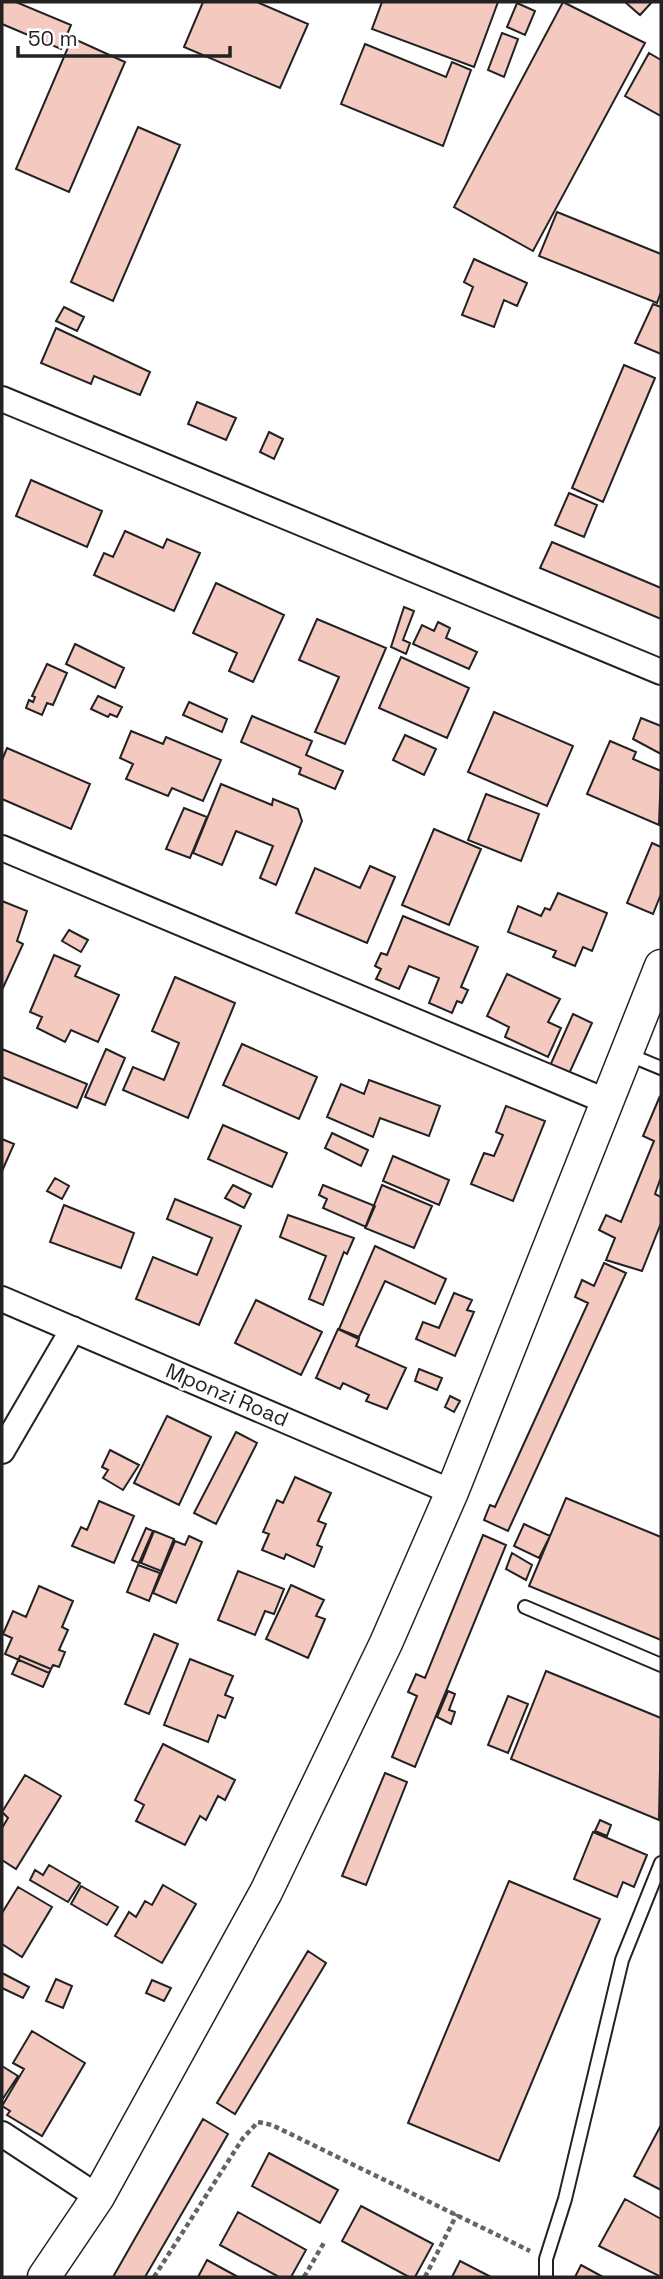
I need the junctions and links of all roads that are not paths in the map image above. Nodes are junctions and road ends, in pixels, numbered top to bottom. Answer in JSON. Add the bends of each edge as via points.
{"nodes":[{"id":1,"x":4,"y":406,"type":"edge"},
{"id":2,"x":661,"y":672,"type":"edge"},
{"id":3,"x":2,"y":848,"type":"edge"},
{"id":4,"x":661,"y":966,"type":"edge"},
{"id":5,"x":627,"y":1054,"type":"junction"},
{"id":6,"x":661,"y":1068,"type":"edge"},
{"id":7,"x":608,"y":1102,"type":"junction"},
{"id":8,"x":2,"y":1299,"type":"edge"},
{"id":9,"x":72,"y":1329,"type":"junction"},
{"id":10,"x":2,"y":1451,"type":"edge"},
{"id":11,"x":452,"y":1492,"type":"junction"},
{"id":12,"x":525,"y":1607,"type":"dead end"},
{"id":13,"x":661,"y":1665,"type":"edge"},
{"id":14,"x":661,"y":1864,"type":"edge"},
{"id":15,"x":2,"y":2134,"type":"edge"},
{"id":16,"x":98,"y":2197,"type":"junction"},
{"id":17,"x":44,"y":2277,"type":"edge"},
{"id":18,"x":546,"y":2277,"type":"edge"}],
"edges":[{"from":1,"to":2,"type":"street"},
{"from":3,"to":7,"type":"street"},
{"from":4,"to":5,"type":"street"},
{"from":5,"to":6,"type":"lane"},
{"from":5,"to":7,"type":"street"},
{"from":7,"to":11,"type":"street"},
{"from":8,"to":9,"type":"street","name":"Mponzi Road"},
{"from":9,"to":10,"type":"street"},
{"from":9,"to":11,"type":"street","name":"Mponzi Road"},
{"from":11,"to":16,"type":"street","via":[[386,1643],[266,1892]]},
{"from":12,"to":13,"type":"lane"},
{"from":14,"to":18,"type":"lane","via":[[622,1961],[565,2199],[546,2259]]},
{"from":15,"to":16,"type":"street"},
{"from":16,"to":17,"type":"street"}]}
